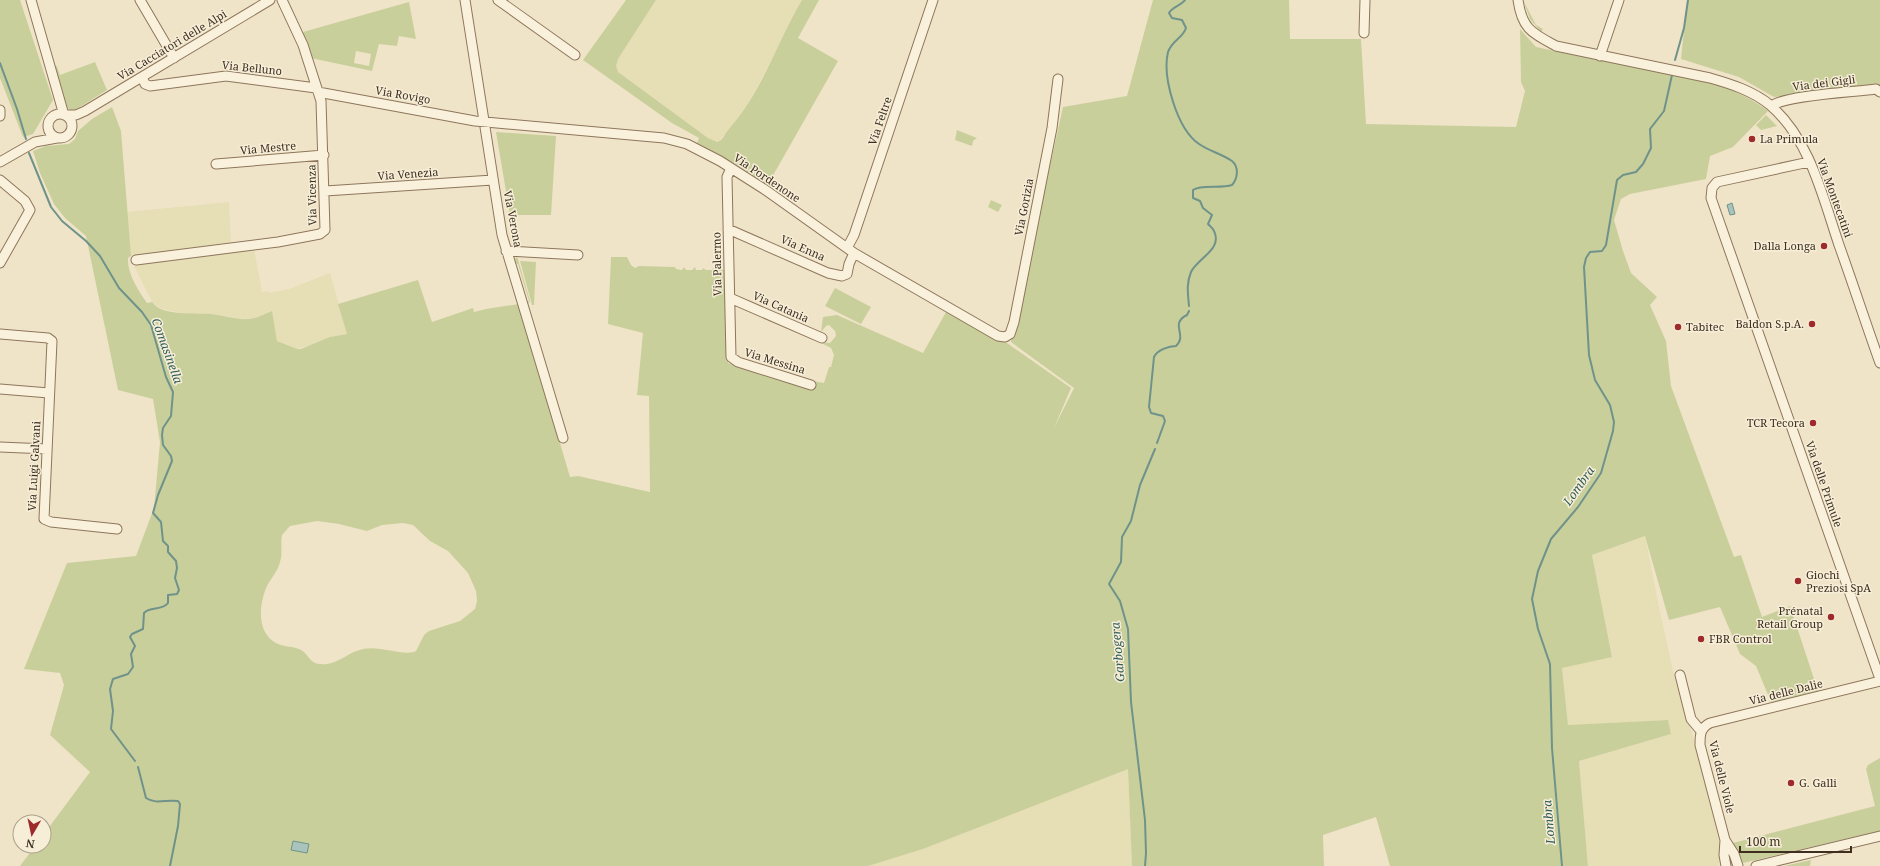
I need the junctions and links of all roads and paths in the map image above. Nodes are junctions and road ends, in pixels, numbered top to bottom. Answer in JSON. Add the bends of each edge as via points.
{"nodes":[{"id":1,"x":31,"y":0,"type":"edge"},
{"id":2,"x":140,"y":0,"type":"edge"},
{"id":3,"x":270,"y":0,"type":"edge"},
{"id":4,"x":282,"y":0,"type":"edge"},
{"id":5,"x":465,"y":0,"type":"edge"},
{"id":6,"x":498,"y":0,"type":"edge"},
{"id":7,"x":934,"y":0,"type":"edge"},
{"id":8,"x":1364,"y":0,"type":"edge"},
{"id":9,"x":1518,"y":0,"type":"edge"},
{"id":10,"x":1619,"y":0,"type":"edge"},
{"id":11,"x":1364,"y":33,"type":"dead end"},
{"id":12,"x":575,"y":55,"type":"dead end"},
{"id":13,"x":1600,"y":56,"type":"junction"},
{"id":14,"x":174,"y":58,"type":"junction"},
{"id":15,"x":142,"y":78,"type":"junction"},
{"id":16,"x":1058,"y":79,"type":"dead end"},
{"id":17,"x":317,"y":90,"type":"junction"},
{"id":18,"x":1880,"y":92,"type":"edge"},
{"id":19,"x":59,"y":98,"type":"junction"},
{"id":20,"x":1772,"y":106,"type":"junction"},
{"id":21,"x":0,"y":110,"type":"edge"},
{"id":22,"x":85,"y":111,"type":"junction"},
{"id":23,"x":64,"y":115,"type":"junction"},
{"id":24,"x":0,"y":116,"type":"edge"},
{"id":25,"x":50,"y":121,"type":"junction"},
{"id":26,"x":484,"y":121,"type":"junction"},
{"id":27,"x":72,"y":130,"type":"junction"},
{"id":28,"x":57,"y":138,"type":"junction"},
{"id":29,"x":35,"y":142,"type":"junction"},
{"id":30,"x":324,"y":155,"type":"junction"},
{"id":31,"x":0,"y":162,"type":"edge"},
{"id":32,"x":1809,"y":162,"type":"junction"},
{"id":33,"x":216,"y":164,"type":"dead end"},
{"id":34,"x":731,"y":168,"type":"junction"},
{"id":35,"x":0,"y":174,"type":"edge"},
{"id":36,"x":0,"y":180,"type":"edge"},
{"id":37,"x":493,"y":180,"type":"junction"},
{"id":38,"x":9,"y":186,"type":"junction"},
{"id":39,"x":325,"y":191,"type":"junction"},
{"id":40,"x":728,"y":229,"type":"junction"},
{"id":41,"x":851,"y":250,"type":"junction"},
{"id":42,"x":506,"y":251,"type":"junction"},
{"id":43,"x":578,"y":255,"type":"dead end"},
{"id":44,"x":136,"y":260,"type":"dead end"},
{"id":45,"x":0,"y":263,"type":"edge"},
{"id":46,"x":730,"y":298,"type":"junction"},
{"id":47,"x":0,"y":334,"type":"edge"},
{"id":48,"x":1007,"y":337,"type":"joint"},
{"id":49,"x":822,"y":338,"type":"dead end"},
{"id":50,"x":733,"y":360,"type":"joint"},
{"id":51,"x":1880,"y":363,"type":"edge"},
{"id":52,"x":811,"y":385,"type":"dead end"},
{"id":53,"x":0,"y":389,"type":"edge"},
{"id":54,"x":49,"y":392,"type":"junction"},
{"id":55,"x":563,"y":438,"type":"dead end"},
{"id":56,"x":0,"y":447,"type":"edge"},
{"id":57,"x":47,"y":450,"type":"junction"},
{"id":58,"x":117,"y":528,"type":"dead end"},
{"id":59,"x":1680,"y":675,"type":"dead end"},
{"id":60,"x":1880,"y":680,"type":"edge"},
{"id":61,"x":1701,"y":731,"type":"junction"},
{"id":62,"x":1880,"y":836,"type":"edge"},
{"id":63,"x":1725,"y":840,"type":"junction"},
{"id":64,"x":1726,"y":866,"type":"edge"},
{"id":65,"x":1738,"y":866,"type":"edge"},
{"id":66,"x":1756,"y":866,"type":"edge"}],
"edges":[{"from":1,"to":19,"type":"street"},
{"from":2,"to":14,"type":"street"},
{"from":3,"to":14,"type":"street","name":"Via Cacciatori delle Alpi"},
{"from":4,"to":17,"type":"street","name":"Via Vicenza","via":[[303,45]]},
{"from":5,"to":26,"type":"street","name":"Via Verona"},
{"from":6,"to":12,"type":"street"},
{"from":7,"to":41,"type":"street","name":"Via Feltre"},
{"from":8,"to":11,"type":"street"},
{"from":9,"to":13,"type":"street","name":"Via Montecatini","via":[[1522,19],[1534,34],[1556,46]]},
{"from":10,"to":13,"type":"street"},
{"from":13,"to":20,"type":"street","name":"Via Montecatini","via":[[1735,85]]},
{"from":14,"to":15,"type":"street","name":"Via Cacciatori delle Alpi"},
{"from":15,"to":17,"type":"street","name":"Via Belluno","via":[[150,86],[226,76]]},
{"from":15,"to":22,"type":"street","name":"Via Cacciatori delle Alpi"},
{"from":16,"to":48,"type":"street","name":"Via Gorizia","via":[[1052,128],[1014,322]]},
{"from":17,"to":26,"type":"street","name":"Via Rovigo"},
{"from":17,"to":30,"type":"street","name":"Via Vicenza","via":[[322,108]]},
{"from":18,"to":20,"type":"street","name":"Via dei Gigli","via":[[1876,89],[1790,100]]},
{"from":19,"to":23,"type":"street"},
{"from":19,"to":25,"type":"street"},
{"from":20,"to":32,"type":"street","name":"Via Montecatini","via":[[1788,124]]},
{"from":21,"to":24,"type":"street"},
{"from":22,"to":23,"type":"street","name":"Via Cacciatori delle Alpi"},
{"from":22,"to":27,"type":"street","name":"Via Cacciatori delle Alpi"},
{"from":23,"to":25,"type":"street","name":"Via Cacciatori delle Alpi"},
{"from":23,"to":27,"type":"street","via":[[72,122]]},
{"from":25,"to":28,"type":"street","via":[[50,133]]},
{"from":25,"to":29,"type":"street","name":"Via Cacciatori delle Alpi"},
{"from":26,"to":34,"type":"street","name":"Via Pordenone","via":[[671,139],[697,149]]},
{"from":26,"to":37,"type":"street","name":"Via Verona"},
{"from":27,"to":28,"type":"street","name":"Via Cacciatori delle Alpi","via":[[64,138]]},
{"from":28,"to":29,"type":"street","name":"Via Cacciatori delle Alpi"},
{"from":29,"to":31,"type":"street","name":"Via Cacciatori delle Alpi"},
{"from":30,"to":33,"type":"street","name":"Via Mestre"},
{"from":30,"to":39,"type":"street","name":"Via Vicenza"},
{"from":32,"to":51,"type":"street","name":"Via Montecatini"},
{"from":32,"to":60,"type":"street","name":"Via delle Primule","via":[[1717,182],[1712,188],[1711,198]]},
{"from":34,"to":40,"type":"street","name":"Via Palermo","via":[[727,175]]},
{"from":34,"to":41,"type":"street","name":"Via Pordenone"},
{"from":35,"to":38,"type":"street"},
{"from":36,"to":38,"type":"street"},
{"from":37,"to":39,"type":"street","name":"Via Venezia"},
{"from":37,"to":42,"type":"street","name":"Via Verona"},
{"from":38,"to":45,"type":"street","via":[[26,202],[30,210]]},
{"from":39,"to":44,"type":"street","name":"Via Vicenza","via":[[326,228],[322,233],[278,242]]},
{"from":40,"to":41,"type":"street","name":"Via Enna","via":[[840,276],[847,274]]},
{"from":40,"to":46,"type":"street","name":"Via Palermo"},
{"from":41,"to":48,"type":"street","name":"Via Pordenone","via":[[998,336]]},
{"from":42,"to":43,"type":"street"},
{"from":42,"to":55,"type":"street","name":"Via Verona"},
{"from":46,"to":49,"type":"street","name":"Via Catania"},
{"from":46,"to":50,"type":"street","name":"Via Palermo"},
{"from":47,"to":54,"type":"street","name":"Via Luigi Galvani","via":[[51,339]]},
{"from":50,"to":52,"type":"street","name":"Via Messina"},
{"from":53,"to":54,"type":"street"},
{"from":54,"to":57,"type":"street","name":"Via Luigi Galvani"},
{"from":56,"to":57,"type":"street"},
{"from":57,"to":58,"type":"street","name":"Via Luigi Galvani","via":[[44,519],[51,522]]},
{"from":59,"to":61,"type":"street","name":"Via delle Viole","via":[[1691,719]]},
{"from":60,"to":61,"type":"street","name":"Via delle Dalie","via":[[1713,722]]},
{"from":61,"to":63,"type":"street","name":"Via delle Viole","via":[[1700,745]]},
{"from":62,"to":66,"type":"street"},
{"from":63,"to":64,"type":"street","name":"Via delle Viole"},
{"from":63,"to":65,"type":"street","name":"Via delle Viole"}]}
